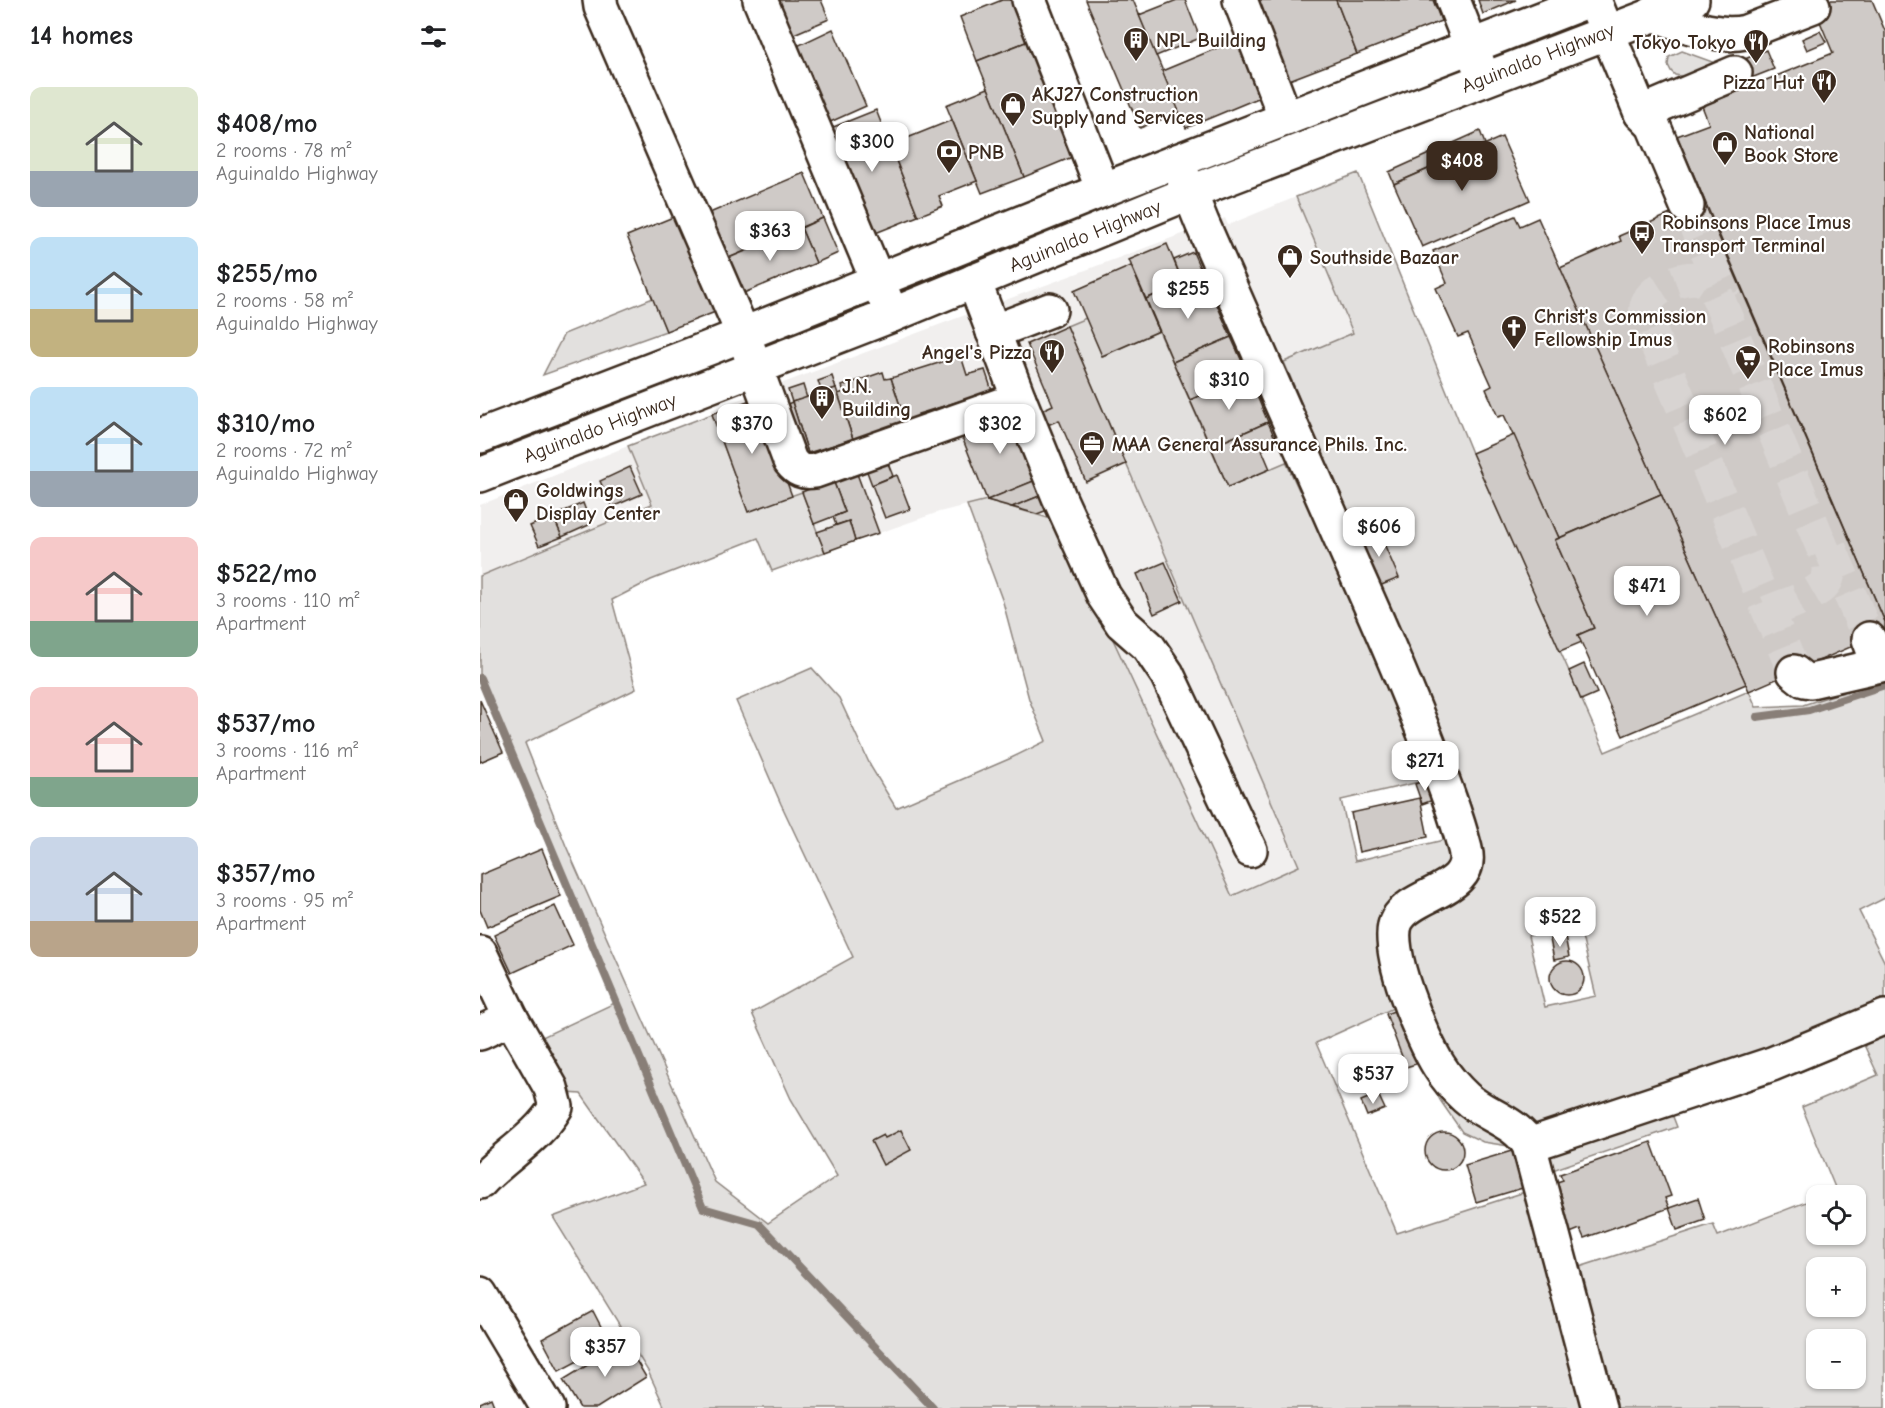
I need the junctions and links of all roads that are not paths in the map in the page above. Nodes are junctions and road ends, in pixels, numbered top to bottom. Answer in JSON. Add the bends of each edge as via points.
{"nodes":[{"id":1,"x":600,"y":0,"type":"edge"},
{"id":2,"x":760,"y":0,"type":"edge"},
{"id":3,"x":1029,"y":0,"type":"edge"},
{"id":4,"x":1240,"y":0,"type":"edge"},
{"id":5,"x":1453,"y":0,"type":"edge"},
{"id":6,"x":1592,"y":0,"type":"edge"},
{"id":7,"x":1692,"y":0,"type":"edge"},
{"id":8,"x":1813,"y":6,"type":"dead end"},
{"id":9,"x":1652,"y":14,"type":"junction"},
{"id":10,"x":1608,"y":31,"type":"junction"},
{"id":11,"x":1472,"y":47,"type":"junction"},
{"id":12,"x":1735,"y":73,"type":"dead end"},
{"id":13,"x":1484,"y":79,"type":"junction"},
{"id":14,"x":1641,"y":113,"type":"junction"},
{"id":15,"x":1286,"y":119,"type":"junction"},
{"id":16,"x":1177,"y":161,"type":"junction"},
{"id":17,"x":1103,"y":190,"type":"junction"},
{"id":18,"x":1189,"y":193,"type":"junction"},
{"id":19,"x":1680,"y":209,"type":"tunnel mouth"},
{"id":20,"x":878,"y":281,"type":"junction"},
{"id":21,"x":974,"y":281,"type":"junction"},
{"id":22,"x":1050,"y":310,"type":"dead end"},
{"id":23,"x":892,"y":315,"type":"junction"},
{"id":24,"x":993,"y":332,"type":"junction"},
{"id":25,"x":743,"y":334,"type":"junction"},
{"id":26,"x":756,"y":367,"type":"junction"},
{"id":27,"x":1018,"y":399,"type":"junction"},
{"id":28,"x":480,"y":436,"type":"edge"},
{"id":29,"x":480,"y":475,"type":"edge"},
{"id":30,"x":1871,"y":656,"type":"edge"},
{"id":31,"x":1794,"y":672,"type":"dead end"},
{"id":32,"x":1250,"y":850,"type":"dead end"},
{"id":33,"x":480,"y":953,"type":"edge"},
{"id":34,"x":1885,"y":1017,"type":"edge"},
{"id":35,"x":511,"y":1018,"type":"junction"},
{"id":36,"x":480,"y":1033,"type":"edge"},
{"id":37,"x":1529,"y":1145,"type":"junction"},
{"id":38,"x":493,"y":1158,"type":"edge"},
{"id":39,"x":480,"y":1182,"type":"edge"},
{"id":40,"x":480,"y":1294,"type":"edge"},
{"id":41,"x":548,"y":1408,"type":"edge"},
{"id":42,"x":1599,"y":1408,"type":"edge"}],
"edges":[{"from":1,"to":25,"type":"main road"},
{"from":2,"to":20,"type":"main road"},
{"from":3,"to":17,"type":"main road"},
{"from":4,"to":15,"type":"main road"},
{"from":5,"to":11,"type":"main road"},
{"from":6,"to":10,"type":"main road"},
{"from":6,"to":11,"type":"main road","name":"Aguinaldo Highway"},
{"from":7,"to":9,"type":"main road","name":"Aguinaldo Highway"},
{"from":8,"to":9,"type":"main road","via":[[1736,34],[1702,30]]},
{"from":9,"to":10,"type":"main road","name":"Aguinaldo Highway"},
{"from":10,"to":13,"type":"main road","name":"Aguinaldo Highway"},
{"from":10,"to":14,"type":"main road"},
{"from":11,"to":13,"type":"main road"},
{"from":11,"to":15,"type":"main road","name":"Aguinaldo Highway"},
{"from":12,"to":14,"type":"main road"},
{"from":13,"to":18,"type":"main road","name":"Aguinaldo Highway"},
{"from":14,"to":19,"type":"main road","via":[[1640,130]]},
{"from":15,"to":16,"type":"main road","name":"Aguinaldo Highway"},
{"from":16,"to":17,"type":"main road","name":"Aguinaldo Highway"},
{"from":16,"to":18,"type":"main road"},
{"from":17,"to":20,"type":"main road","name":"Aguinaldo Highway"},
{"from":18,"to":21,"type":"main road","name":"Aguinaldo Highway"},
{"from":18,"to":37,"type":"main road","via":[[1398,669],[1441,775],[1466,851],[1467,865],[1460,876],[1405,911],[1396,921],[1394,948],[1403,984],[1426,1042],[1452,1084],[1481,1110],[1511,1125]]},
{"from":20,"to":23,"type":"main road"},
{"from":20,"to":25,"type":"main road","name":"Aguinaldo Highway"},
{"from":21,"to":23,"type":"main road","name":"Aguinaldo Highway"},
{"from":21,"to":24,"type":"main road"},
{"from":22,"to":24,"type":"main road"},
{"from":23,"to":26,"type":"main road","name":"Aguinaldo Highway"},
{"from":24,"to":27,"type":"main road"},
{"from":25,"to":26,"type":"main road"},
{"from":25,"to":28,"type":"main road","name":"Aguinaldo Highway"},
{"from":26,"to":27,"type":"main road","via":[[790,460],[800,471],[808,472]]},
{"from":26,"to":29,"type":"main road","name":"Aguinaldo Highway"},
{"from":27,"to":32,"type":"main road","via":[[1104,596],[1167,674]]},
{"from":30,"to":31,"type":"main road","via":[[1811,681]]},
{"from":33,"to":35,"type":"main road"},
{"from":34,"to":37,"type":"main road","via":[[1751,1071]]},
{"from":35,"to":36,"type":"main road"},
{"from":35,"to":38,"type":"main road","via":[[551,1088],[556,1107],[547,1122]]},
{"from":37,"to":42,"type":"main road"},
{"from":38,"to":39,"type":"main road"},
{"from":40,"to":41,"type":"main road"}]}
